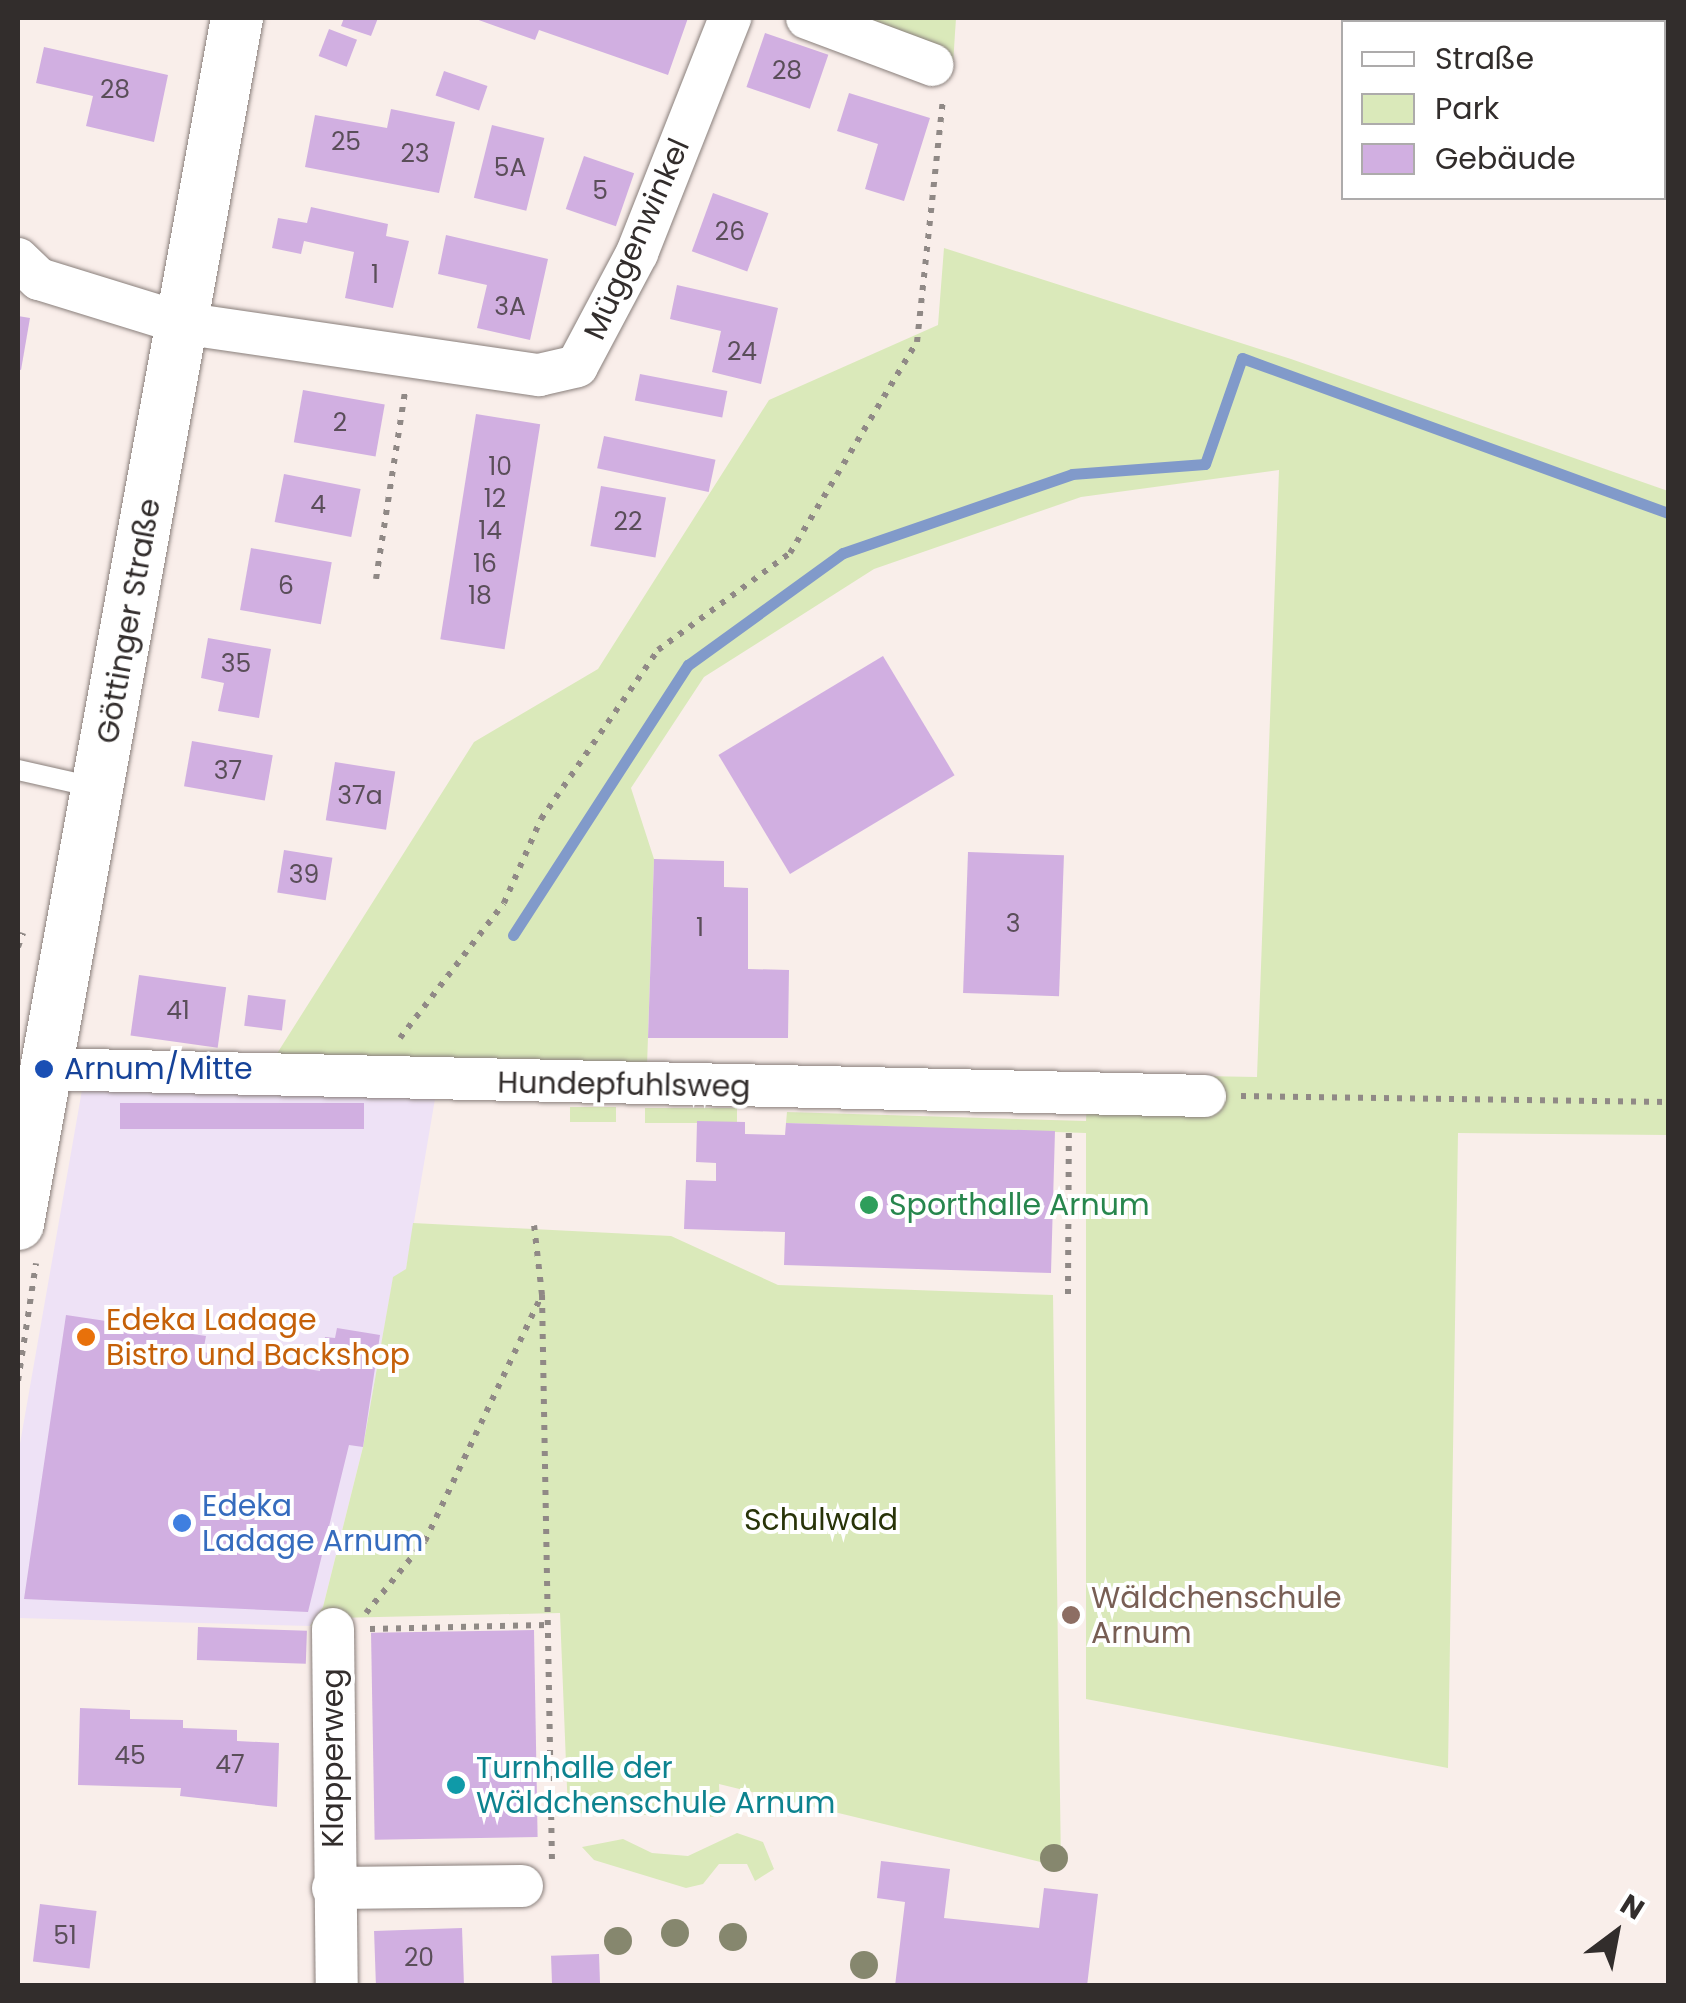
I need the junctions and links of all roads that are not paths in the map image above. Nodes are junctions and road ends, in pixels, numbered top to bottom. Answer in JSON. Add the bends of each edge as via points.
{"nodes":[{"id":1,"x":236,"y":18,"type":"edge"},
{"id":2,"x":730,"y":18,"type":"edge"},
{"id":3,"x":808,"y":18,"type":"edge"},
{"id":4,"x":932,"y":65,"type":"road end"},
{"id":5,"x":18,"y":259,"type":"edge"},
{"id":6,"x":181,"y":323,"type":"junction"},
{"id":7,"x":18,"y":770,"type":"edge"},
{"id":8,"x":98,"y":788,"type":"junction"},
{"id":9,"x":44,"y":1069,"type":"junction"},
{"id":10,"x":1205,"y":1096,"type":"road end"},
{"id":11,"x":18,"y":1224,"type":"edge"},
{"id":12,"x":334,"y":1629,"type":"road end"},
{"id":13,"x":522,"y":1886,"type":"road end"},
{"id":14,"x":334,"y":1888,"type":"junction"},
{"id":15,"x":337,"y":1986,"type":"edge"}],
"edges":[{"from":1,"to":6,"type":"street","name":"Göttinger Straße"},
{"from":2,"to":6,"type":"street","name":"Müggenwinkel","via":[[636,253],[577,366],[539,375]]},
{"from":3,"to":4,"type":"street"},
{"from":5,"to":6,"type":"street","name":"Müggenwinkel","via":[[39,279]]},
{"from":6,"to":8,"type":"street","name":"Göttinger Straße"},
{"from":7,"to":8,"type":"lane"},
{"from":8,"to":9,"type":"street","name":"Göttinger Straße"},
{"from":9,"to":10,"type":"street","name":"Hundepfuhlsweg"},
{"from":9,"to":11,"type":"street","name":"Göttinger Straße"},
{"from":12,"to":14,"type":"street","name":"Klapperweg"},
{"from":13,"to":14,"type":"street","name":"Klapperweg"},
{"from":14,"to":15,"type":"street","name":"Klapperweg"}]}
